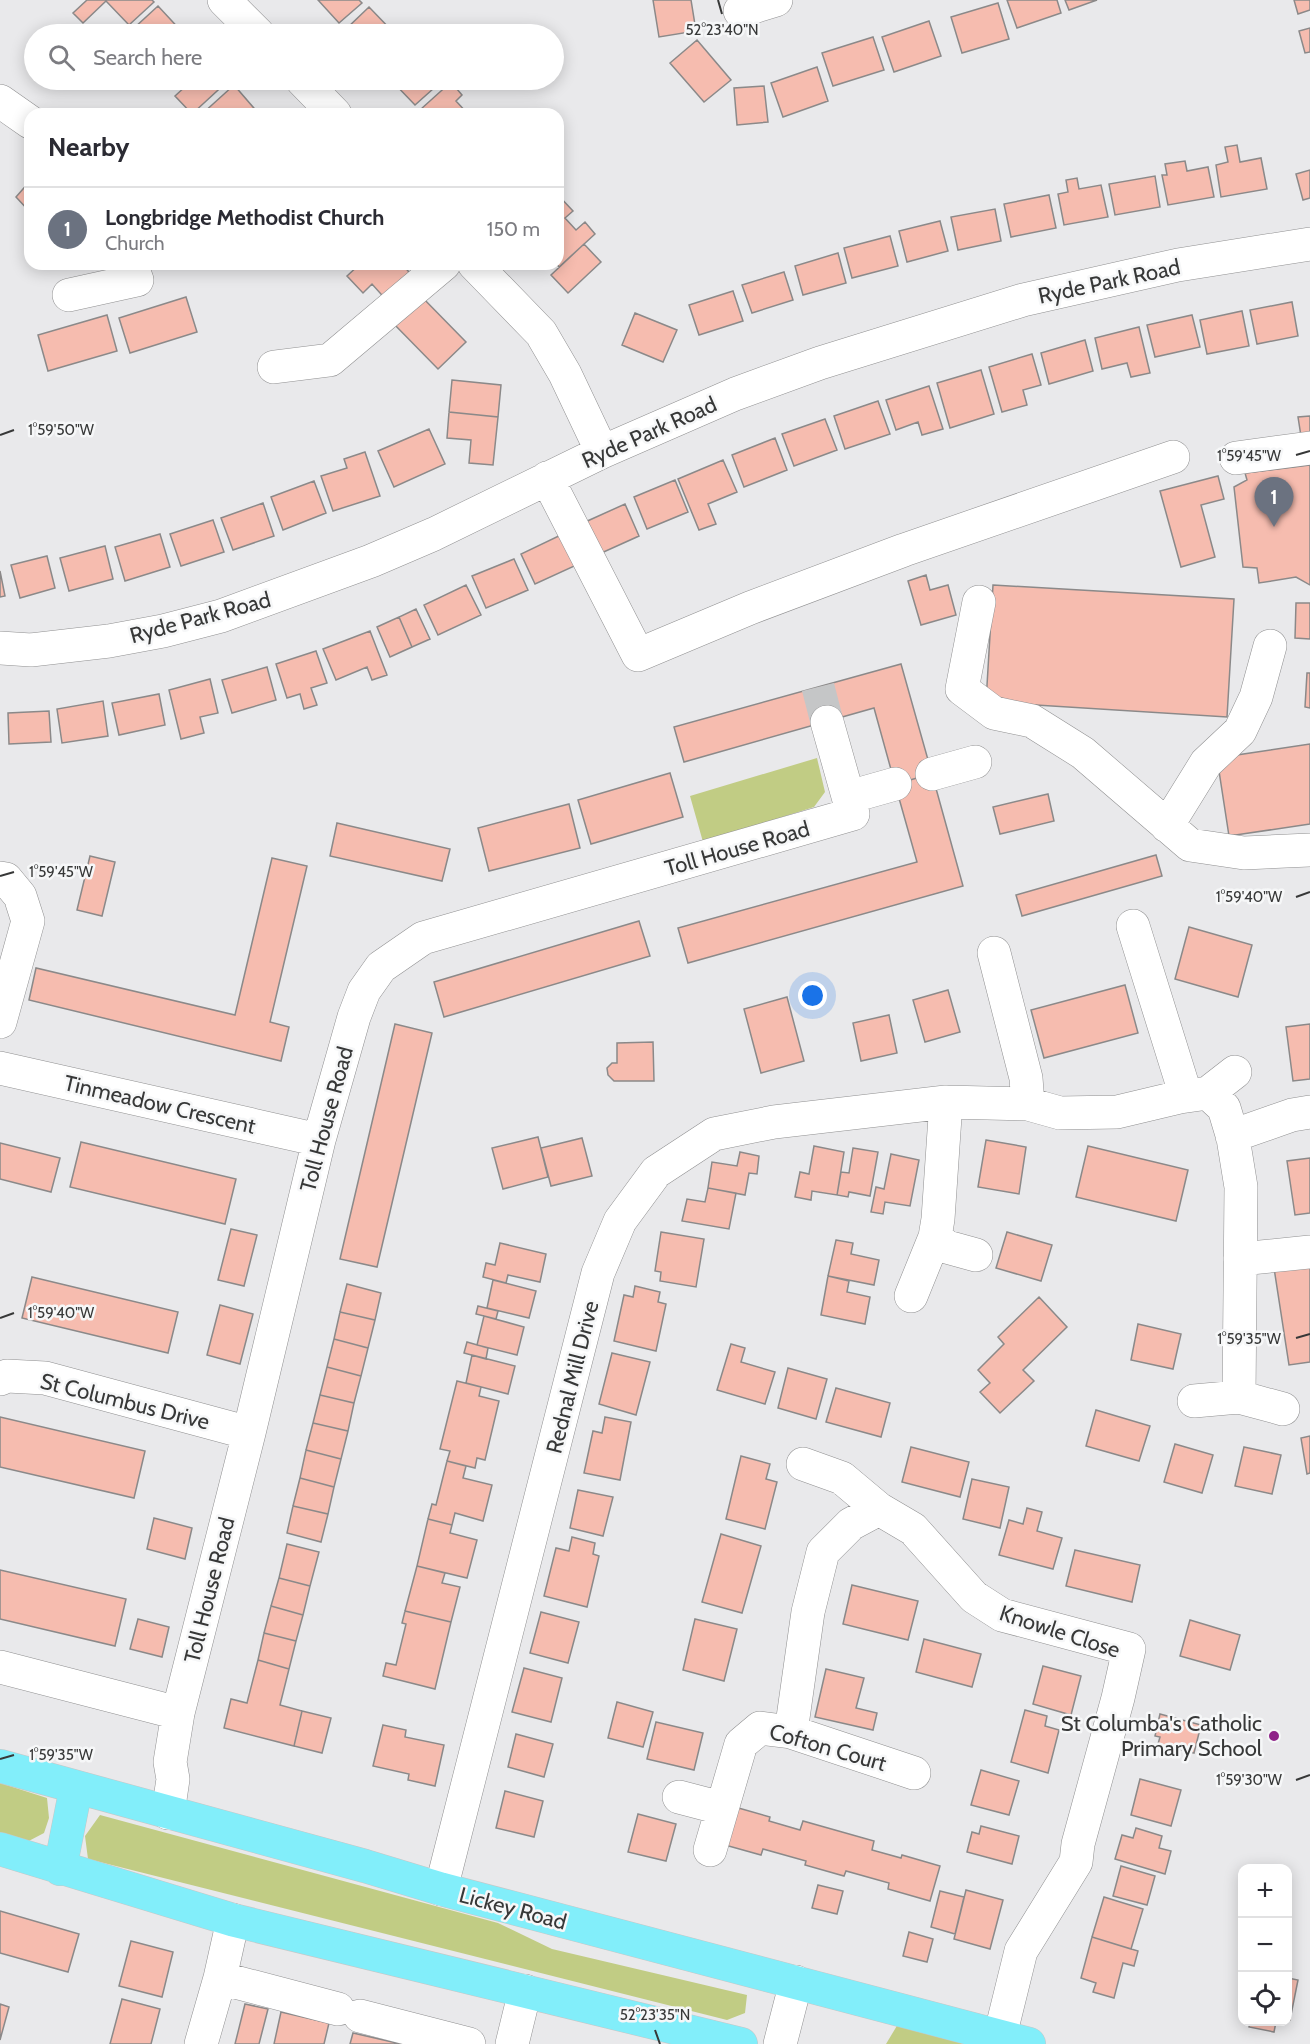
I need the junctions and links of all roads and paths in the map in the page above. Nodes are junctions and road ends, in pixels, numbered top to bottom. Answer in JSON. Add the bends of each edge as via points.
{"nodes":[{"id":1,"x":224,"y":0,"type":"edge"},
{"id":2,"x":776,"y":0,"type":"edge"},
{"id":3,"x":740,"y":11,"type":"dead end"},
{"id":4,"x":248,"y":24,"type":"edge"},
{"id":5,"x":312,"y":90,"type":"edge"},
{"id":6,"x":0,"y":101,"type":"edge"},
{"id":7,"x":329,"y":108,"type":"edge"},
{"id":8,"x":24,"y":118,"type":"edge"},
{"id":9,"x":1310,"y":244,"type":"edge"},
{"id":10,"x":134,"y":270,"type":"edge"},
{"id":11,"x":437,"y":270,"type":"edge"},
{"id":12,"x":480,"y":270,"type":"edge"},
{"id":13,"x":69,"y":296,"type":"dead end"},
{"id":14,"x":274,"y":367,"type":"dead end"},
{"id":15,"x":1310,"y":448,"type":"edge"},
{"id":16,"x":602,"y":452,"type":"junction"},
{"id":17,"x":1173,"y":457,"type":"dead end"},
{"id":18,"x":1236,"y":458,"type":"dead end"},
{"id":19,"x":546,"y":478,"type":"junction"},
{"id":20,"x":979,"y":602,"type":"dead end"},
{"id":21,"x":1270,"y":646,"type":"dead end"},
{"id":22,"x":0,"y":648,"type":"edge"},
{"id":23,"x":827,"y":722,"type":"tunnel mouth"},
{"id":24,"x":975,"y":762,"type":"dead end"},
{"id":25,"x":932,"y":774,"type":"dead end"},
{"id":26,"x":895,"y":784,"type":"dead end"},
{"id":27,"x":849,"y":797,"type":"junction"},
{"id":28,"x":1167,"y":826,"type":"junction"},
{"id":29,"x":1310,"y":850,"type":"edge"},
{"id":30,"x":0,"y":878,"type":"edge"},
{"id":31,"x":1133,"y":926,"type":"dead end"},
{"id":32,"x":994,"y":953,"type":"dead end"},
{"id":33,"x":0,"y":1022,"type":"edge"},
{"id":34,"x":0,"y":1068,"type":"edge"},
{"id":35,"x":1235,"y":1072,"type":"dead end"},
{"id":36,"x":1197,"y":1094,"type":"junction"},
{"id":37,"x":946,"y":1102,"type":"junction"},
{"id":38,"x":1028,"y":1104,"type":"junction"},
{"id":39,"x":1310,"y":1112,"type":"edge"},
{"id":40,"x":1232,"y":1136,"type":"junction"},
{"id":41,"x":319,"y":1140,"type":"junction"},
{"id":42,"x":935,"y":1237,"type":"junction"},
{"id":43,"x":1310,"y":1251,"type":"edge"},
{"id":44,"x":976,"y":1255,"type":"dead end"},
{"id":45,"x":1240,"y":1259,"type":"junction"},
{"id":46,"x":911,"y":1296,"type":"dead end"},
{"id":47,"x":0,"y":1379,"type":"edge"},
{"id":48,"x":1239,"y":1397,"type":"junction"},
{"id":49,"x":1194,"y":1401,"type":"dead end"},
{"id":50,"x":1283,"y":1409,"type":"dead end"},
{"id":51,"x":249,"y":1433,"type":"junction"},
{"id":52,"x":802,"y":1464,"type":"dead end"},
{"id":53,"x":879,"y":1509,"type":"junction"},
{"id":54,"x":0,"y":1666,"type":"edge"},
{"id":55,"x":178,"y":1713,"type":"junction"},
{"id":56,"x":791,"y":1732,"type":"junction"},
{"id":57,"x":0,"y":1766,"type":"edge"},
{"id":58,"x":914,"y":1773,"type":"dead end"},
{"id":59,"x":76,"y":1788,"type":"junction"},
{"id":60,"x":679,"y":1797,"type":"dead end"},
{"id":61,"x":721,"y":1808,"type":"junction"},
{"id":62,"x":168,"y":1813,"type":"junction"},
{"id":63,"x":0,"y":1849,"type":"edge"},
{"id":64,"x":710,"y":1850,"type":"dead end"},
{"id":65,"x":60,"y":1869,"type":"junction"},
{"id":66,"x":441,"y":1889,"type":"junction"},
{"id":67,"x":233,"y":1920,"type":"junction"},
{"id":68,"x":220,"y":1978,"type":"junction"},
{"id":69,"x":796,"y":1982,"type":"junction"},
{"id":70,"x":525,"y":1991,"type":"junction"},
{"id":71,"x":1014,"y":2040,"type":"edge"},
{"id":72,"x":201,"y":2044,"type":"edge"},
{"id":73,"x":469,"y":2044,"type":"edge"},
{"id":74,"x":512,"y":2044,"type":"edge"},
{"id":75,"x":741,"y":2044,"type":"edge"},
{"id":76,"x":780,"y":2044,"type":"edge"}],
"edges":[{"from":1,"to":4,"type":"street"},
{"from":2,"to":3,"type":"street"},
{"from":5,"to":7,"type":"street"},
{"from":6,"to":8,"type":"street"},
{"from":9,"to":16,"type":"street","name":"Ryde Park Road","via":[[1178,265],[1023,300],[820,363],[735,394]]},
{"from":10,"to":13,"type":"street","via":[[137,280]]},
{"from":11,"to":14,"type":"street","via":[[330,360]]},
{"from":12,"to":16,"type":"street","via":[[541,333]]},
{"from":15,"to":18,"type":"street"},
{"from":16,"to":19,"type":"street","name":"Ryde Park Road"},
{"from":17,"to":19,"type":"street","via":[[893,555],[638,655]]},
{"from":19,"to":22,"type":"street","name":"Ryde Park Road","via":[[371,561],[221,616],[109,641],[31,650]]},
{"from":20,"to":28,"type":"street","via":[[962,689],[994,713],[1032,721],[1083,753]]},
{"from":21,"to":28,"type":"street","via":[[1256,697],[1240,731],[1206,763]]},
{"from":23,"to":27,"type":"street"},
{"from":24,"to":25,"type":"street"},
{"from":26,"to":27,"type":"street"},
{"from":27,"to":41,"type":"street","name":"Toll House Road","via":[[854,814],[423,938],[381,967],[364,991]]},
{"from":28,"to":29,"type":"street","via":[[1190,845],[1244,853]]},
{"from":30,"to":33,"type":"street","via":[[6,879],[20,896],[28,921]]},
{"from":31,"to":36,"type":"street"},
{"from":32,"to":38,"type":"street","via":[[1026,1078]]},
{"from":34,"to":41,"type":"street","name":"Tinmeadow Crescent"},
{"from":35,"to":36,"type":"street"},
{"from":36,"to":38,"type":"street","name":"Rednal Mill Drive","via":[[1117,1112],[1060,1113]]},
{"from":36,"to":40,"type":"street","via":[[1224,1108]]},
{"from":37,"to":38,"type":"street","name":"Rednal Mill Drive"},
{"from":37,"to":42,"type":"street"},
{"from":37,"to":66,"type":"street","name":"Rednal Mill Drive","via":[[774,1122],[714,1134],[656,1172],[620,1221],[598,1273]]},
{"from":39,"to":40,"type":"street"},
{"from":40,"to":45,"type":"street","via":[[1241,1187]]},
{"from":41,"to":51,"type":"street","name":"Toll House Road"},
{"from":42,"to":44,"type":"street","via":[[948,1247]]},
{"from":42,"to":46,"type":"street"},
{"from":43,"to":45,"type":"street"},
{"from":45,"to":48,"type":"street"},
{"from":47,"to":51,"type":"street","name":"St Columbus Drive","via":[[45,1378]]},
{"from":48,"to":49,"type":"street"},
{"from":48,"to":50,"type":"street"},
{"from":51,"to":55,"type":"street","name":"Toll House Road"},
{"from":52,"to":53,"type":"street","via":[[842,1478]]},
{"from":53,"to":56,"type":"street","via":[[851,1524],[823,1552],[808,1612]]},
{"from":53,"to":71,"type":"street","name":"Knowle Close","via":[[913,1529],[974,1597],[1002,1616],[1129,1649],[1076,1862],[1021,1951]]},
{"from":54,"to":55,"type":"street"},
{"from":55,"to":62,"type":"street","name":"Toll House Road","via":[[170,1762],[173,1779]]},
{"from":56,"to":58,"type":"street","name":"Cofton Court"},
{"from":56,"to":61,"type":"street","name":"Cofton Court","via":[[760,1728],[741,1744]]},
{"from":57,"to":59,"type":"main road","name":"Lickey Road"},
{"from":59,"to":62,"type":"main road","name":"Lickey Road"},
{"from":59,"to":65,"type":"main road"},
{"from":60,"to":61,"type":"street"},
{"from":61,"to":64,"type":"street","name":"Cofton Court"},
{"from":62,"to":66,"type":"main road","name":"Lickey Road"},
{"from":63,"to":65,"type":"main road"},
{"from":65,"to":67,"type":"main road"},
{"from":66,"to":69,"type":"main road","name":"Lickey Road"},
{"from":67,"to":68,"type":"street"},
{"from":67,"to":70,"type":"main road"},
{"from":68,"to":72,"type":"street"},
{"from":68,"to":73,"type":"street"},
{"from":69,"to":71,"type":"main road","name":"Lickey Road"},
{"from":69,"to":76,"type":"street"},
{"from":70,"to":74,"type":"street"},
{"from":70,"to":75,"type":"main road"}]}
